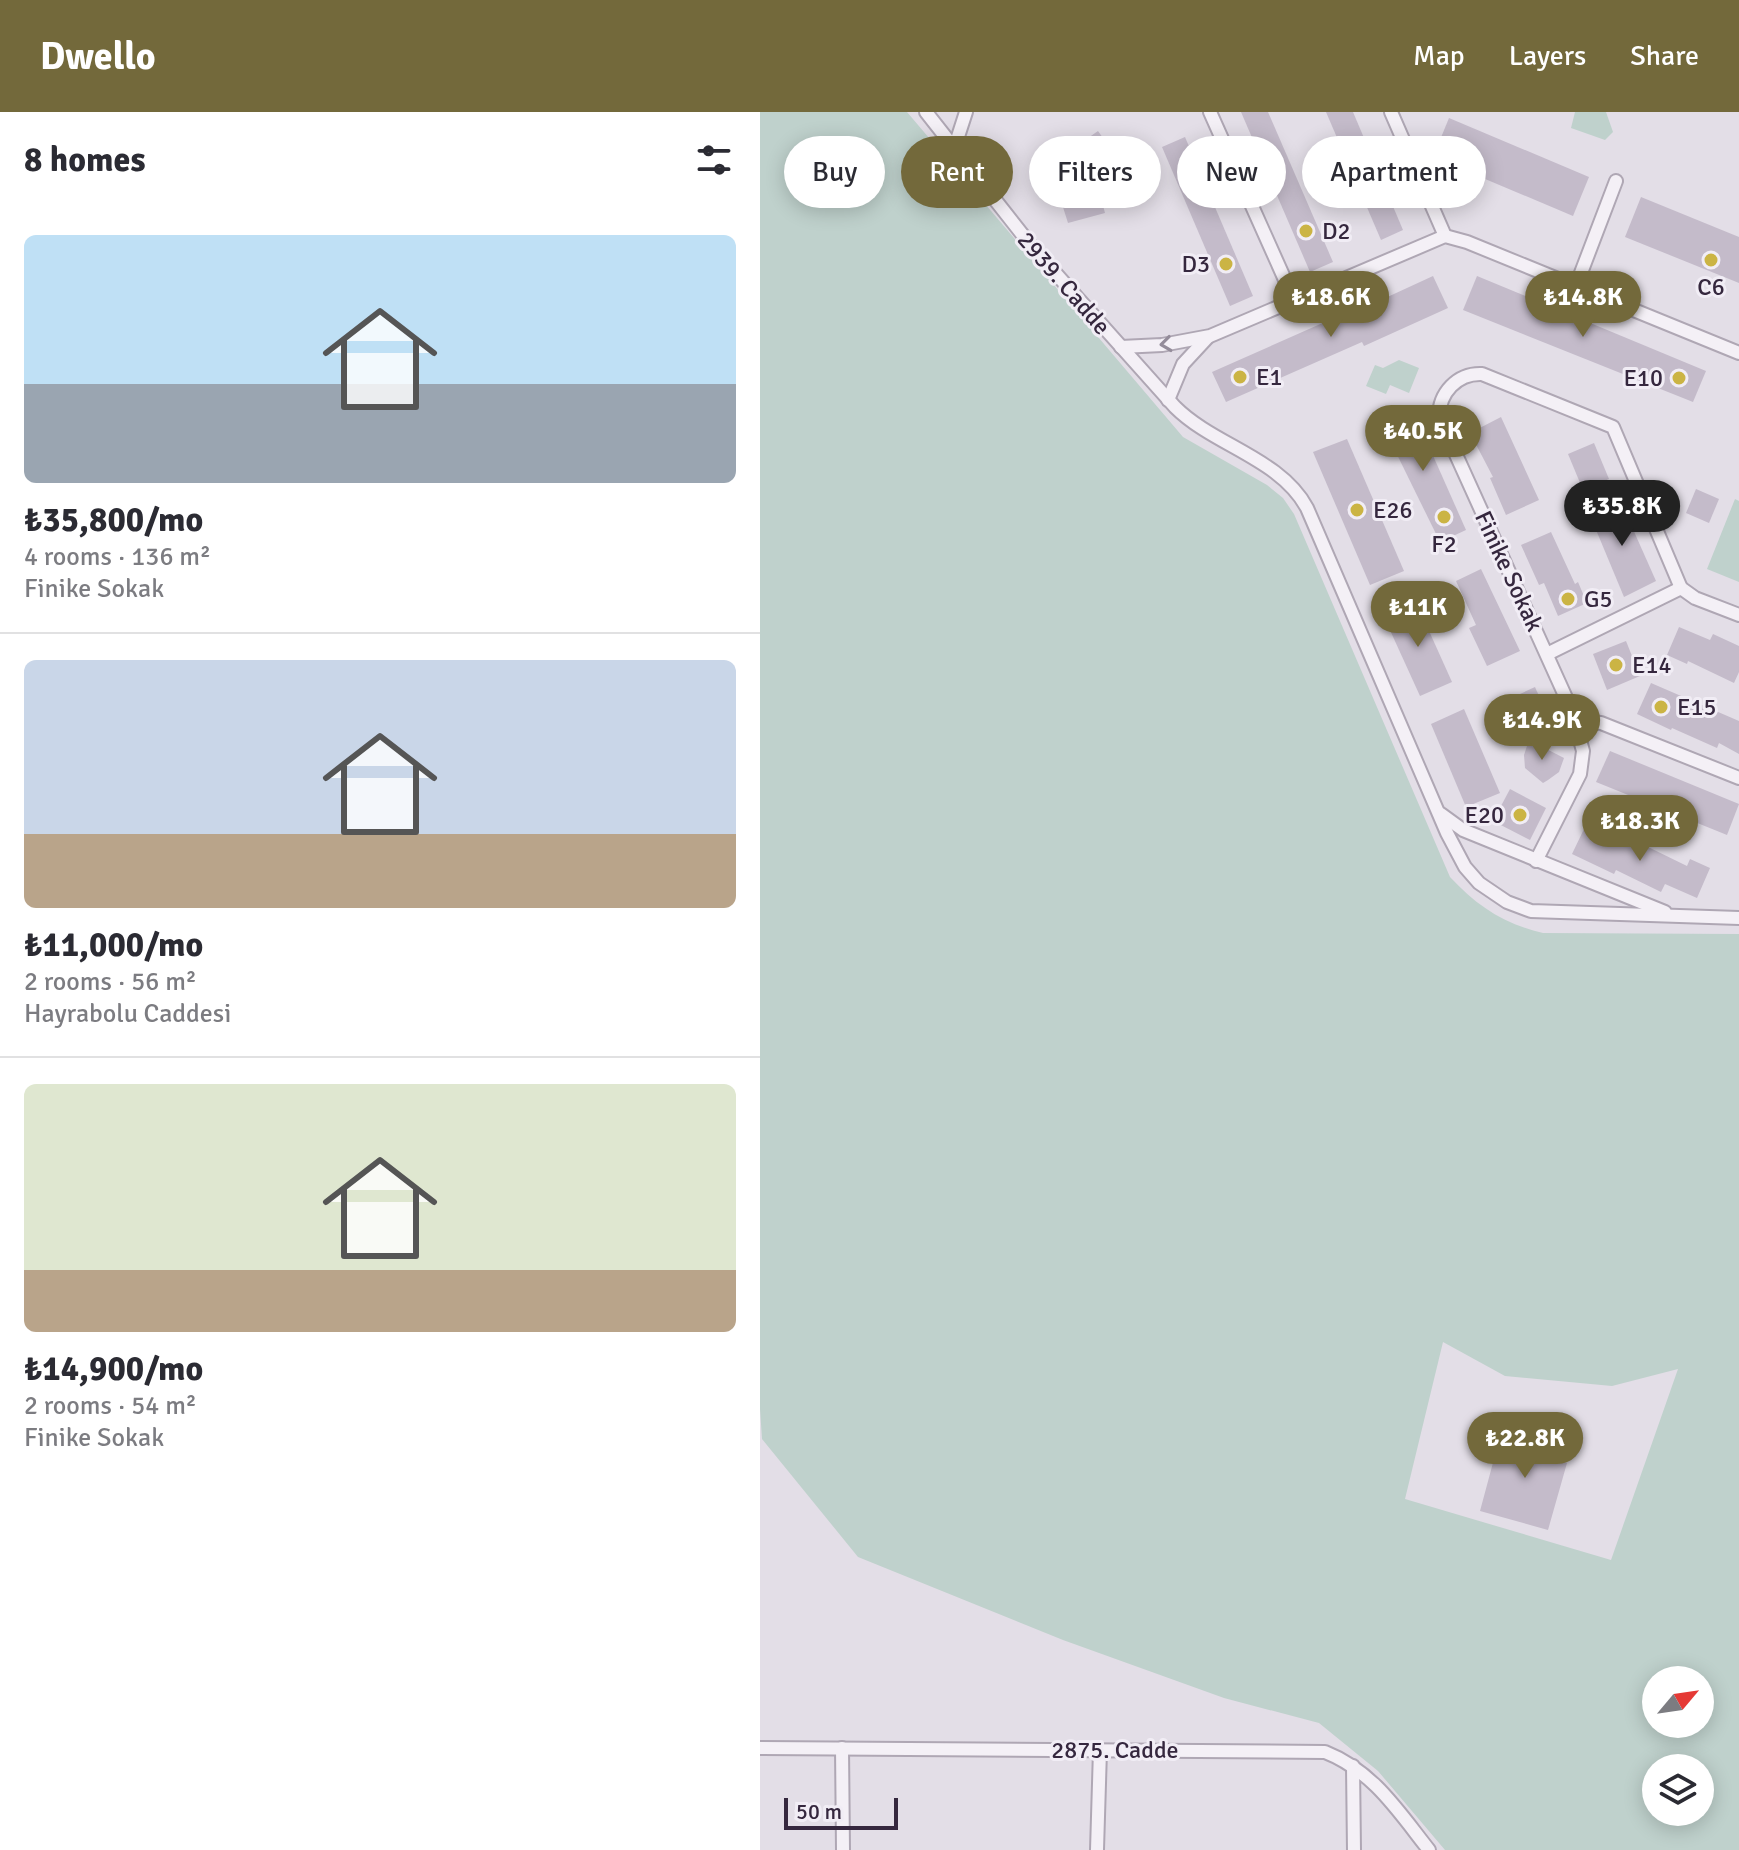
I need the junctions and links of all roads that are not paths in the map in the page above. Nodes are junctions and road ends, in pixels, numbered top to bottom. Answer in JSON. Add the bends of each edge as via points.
{"nodes":[{"id":1,"x":926,"y":112,"type":"edge"},
{"id":2,"x":966,"y":112,"type":"edge"},
{"id":3,"x":1210,"y":112,"type":"edge"},
{"id":4,"x":1391,"y":112,"type":"edge"},
{"id":5,"x":944,"y":136,"type":"edge"},
{"id":6,"x":958,"y":136,"type":"edge"},
{"id":7,"x":1616,"y":181,"type":"dead end"},
{"id":8,"x":1001,"y":208,"type":"edge"},
{"id":9,"x":1445,"y":236,"type":"junction"},
{"id":10,"x":1576,"y":286,"type":"junction"},
{"id":11,"x":1294,"y":300,"type":"junction"},
{"id":12,"x":1210,"y":336,"type":"junction"},
{"id":13,"x":1121,"y":347,"type":"junction"},
{"id":14,"x":1739,"y":353,"type":"edge"},
{"id":15,"x":1168,"y":400,"type":"junction"},
{"id":16,"x":1681,"y":588,"type":"junction"},
{"id":17,"x":1739,"y":615,"type":"edge"},
{"id":18,"x":1547,"y":654,"type":"junction"},
{"id":19,"x":1576,"y":721,"type":"junction"},
{"id":20,"x":1739,"y":778,"type":"edge"},
{"id":21,"x":1435,"y":806,"type":"junction"},
{"id":22,"x":1536,"y":861,"type":"junction"},
{"id":23,"x":1675,"y":916,"type":"junction"},
{"id":24,"x":1739,"y":918,"type":"edge"},
{"id":25,"x":760,"y":1748,"type":"edge"},
{"id":26,"x":842,"y":1748,"type":"junction"},
{"id":27,"x":1100,"y":1750,"type":"junction"},
{"id":28,"x":1353,"y":1766,"type":"junction"},
{"id":29,"x":843,"y":1850,"type":"edge"},
{"id":30,"x":1097,"y":1850,"type":"edge"},
{"id":31,"x":1354,"y":1850,"type":"edge"},
{"id":32,"x":1429,"y":1850,"type":"edge"}],
"edges":[{"from":1,"to":5,"type":"street","name":"2939. Cadde"},
{"from":2,"to":6,"type":"street"},
{"from":3,"to":11,"type":"street"},
{"from":4,"to":9,"type":"street"},
{"from":7,"to":10,"type":"street"},
{"from":8,"to":13,"type":"street","name":"2939. Cadde"},
{"from":9,"to":10,"type":"street"},
{"from":9,"to":11,"type":"street"},
{"from":10,"to":14,"type":"street"},
{"from":11,"to":12,"type":"street"},
{"from":12,"to":13,"type":"street","one_way":true},
{"from":12,"to":15,"type":"street","via":[[1186,359]]},
{"from":13,"to":15,"type":"street","name":"2939. Cadde"},
{"from":15,"to":21,"type":"street","name":"2939. Cadde","via":[[1196,425],[1282,477],[1302,499]]},
{"from":16,"to":17,"type":"street"},
{"from":16,"to":18,"type":"street"},
{"from":16,"to":18,"type":"street","name":"Finike Sokak","via":[[1613,427],[1482,374],[1466,376],[1446,391],[1439,417]]},
{"from":18,"to":19,"type":"street","name":"Finike Sokak"},
{"from":19,"to":20,"type":"street","via":[[1601,723]]},
{"from":19,"to":22,"type":"street","name":"Finike Sokak","via":[[1581,768]]},
{"from":21,"to":22,"type":"street","via":[[1463,830]]},
{"from":21,"to":23,"type":"street","name":"2939. Cadde","via":[[1465,867],[1507,902],[1551,914]]},
{"from":22,"to":23,"type":"street"},
{"from":23,"to":24,"type":"street","name":"2939. Cadde"},
{"from":25,"to":26,"type":"street","name":"2875. Cadde"},
{"from":26,"to":27,"type":"street","name":"2875. Cadde"},
{"from":26,"to":29,"type":"street"},
{"from":27,"to":28,"type":"street","name":"2875. Cadde","via":[[1325,1752]]},
{"from":27,"to":30,"type":"street"},
{"from":28,"to":31,"type":"street"},
{"from":28,"to":32,"type":"street","name":"2875. Cadde","via":[[1381,1789]]}]}
